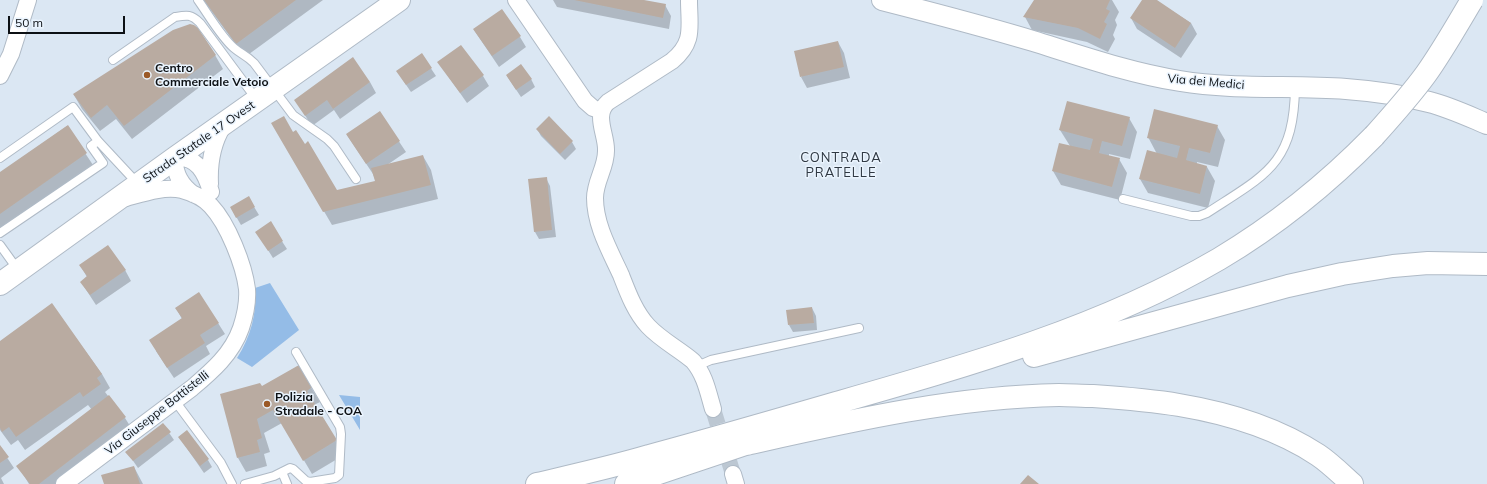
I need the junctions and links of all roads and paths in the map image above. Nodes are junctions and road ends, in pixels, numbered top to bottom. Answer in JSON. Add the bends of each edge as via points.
{"nodes":[{"id":1,"x":28,"y":0,"type":"edge"},
{"id":2,"x":198,"y":0,"type":"edge"},
{"id":3,"x":398,"y":0,"type":"edge"},
{"id":4,"x":516,"y":0,"type":"edge"},
{"id":5,"x":689,"y":0,"type":"edge"},
{"id":6,"x":882,"y":0,"type":"edge"},
{"id":7,"x":1472,"y":0,"type":"edge"},
{"id":8,"x":113,"y":60,"type":"dead end"},
{"id":9,"x":0,"y":76,"type":"edge"},
{"id":10,"x":1295,"y":87,"type":"junction"},
{"id":11,"x":265,"y":95,"type":"junction"},
{"id":12,"x":602,"y":111,"type":"junction"},
{"id":13,"x":224,"y":123,"type":"junction"},
{"id":14,"x":1487,"y":124,"type":"edge"},
{"id":15,"x":98,"y":141,"type":"junction"},
{"id":16,"x":0,"y":158,"type":"edge"},
{"id":17,"x":175,"y":158,"type":"junction"},
{"id":18,"x":356,"y":179,"type":"dead end"},
{"id":19,"x":139,"y":185,"type":"junction"},
{"id":20,"x":211,"y":192,"type":"junction"},
{"id":21,"x":194,"y":194,"type":"junction"},
{"id":22,"x":1123,"y":199,"type":"dead end"},
{"id":23,"x":116,"y":201,"type":"junction"},
{"id":24,"x":220,"y":218,"type":"junction"},
{"id":25,"x":0,"y":233,"type":"edge"},
{"id":26,"x":0,"y":244,"type":"edge"},
{"id":27,"x":1487,"y":264,"type":"edge"},
{"id":28,"x":19,"y":271,"type":"junction"},
{"id":29,"x":0,"y":284,"type":"edge"},
{"id":30,"x":859,"y":328,"type":"dead end"},
{"id":31,"x":296,"y":352,"type":"dead end"},
{"id":32,"x":698,"y":366,"type":"junction"},
{"id":33,"x":175,"y":400,"type":"junction"},
{"id":34,"x":713,"y":409,"type":"tunnel mouth"},
{"id":35,"x":745,"y":436,"type":"junction"},
{"id":36,"x":282,"y":472,"type":"junction"},
{"id":37,"x":654,"y":475,"type":"junction"},
{"id":38,"x":64,"y":484,"type":"edge"},
{"id":39,"x":232,"y":484,"type":"edge"},
{"id":40,"x":245,"y":484,"type":"edge"},
{"id":41,"x":287,"y":484,"type":"edge"},
{"id":42,"x":537,"y":484,"type":"edge"},
{"id":43,"x":626,"y":484,"type":"edge"},
{"id":44,"x":634,"y":484,"type":"edge"},
{"id":45,"x":1352,"y":484,"type":"edge"}],
"edges":[{"from":1,"to":9,"type":"street","via":[[11,54]]},
{"from":2,"to":11,"type":"lane","via":[[227,41],[247,56]]},
{"from":3,"to":11,"type":"main road","name":"Strada Statale 17 Ovest"},
{"from":4,"to":12,"type":"street","via":[[585,101]]},
{"from":5,"to":12,"type":"street","via":[[689,38],[681,54],[608,102]]},
{"from":6,"to":10,"type":"street","name":"Via dei Medici","via":[[990,28],[1154,76],[1208,84]]},
{"from":7,"to":35,"type":"main road","bridge":true,"via":[[1425,74],[1401,105],[1346,165],[1286,215],[1219,259],[1137,301],[1044,338]]},
{"from":8,"to":11,"type":"lane","via":[[175,17],[193,16]]},
{"from":10,"to":14,"type":"street","name":"Via dei Medici","via":[[1375,92],[1429,102]]},
{"from":10,"to":22,"type":"lane","via":[[1292,123],[1285,146],[1272,167],[1256,181],[1199,216]]},
{"from":11,"to":13,"type":"main road","name":"Strada Statale 17 Ovest"},
{"from":11,"to":18,"type":"lane","via":[[328,139]]},
{"from":12,"to":32,"type":"street","via":[[601,122],[606,153],[595,199],[603,235],[641,318]]},
{"from":13,"to":17,"type":"main road","name":"Strada Statale 17 Ovest"},
{"from":13,"to":20,"type":"street","name":"Via Giuseppe Battistelli","via":[[212,149]]},
{"from":15,"to":16,"type":"lane","via":[[73,107]]},
{"from":15,"to":19,"type":"lane"},
{"from":15,"to":25,"type":"lane","via":[[91,146],[103,163]]},
{"from":17,"to":19,"type":"main road","name":"Strada Statale 17 Ovest"},
{"from":17,"to":20,"type":"street","name":"Via Giuseppe Battistelli","via":[[185,158],[197,164],[207,178]]},
{"from":17,"to":21,"type":"street","name":"Via Giuseppe Battistelli","via":[[179,179],[186,189]]},
{"from":19,"to":23,"type":"main road","name":"Strada Statale 17 Ovest"},
{"from":20,"to":24,"type":"street","name":"Via Giuseppe Battistelli"},
{"from":21,"to":23,"type":"street","name":"Via Giuseppe Battistelli","via":[[167,189]]},
{"from":21,"to":24,"type":"street","name":"Via Giuseppe Battistelli","via":[[210,205]]},
{"from":23,"to":28,"type":"main road","name":"Strada Statale 17 Ovest"},
{"from":24,"to":33,"type":"street","name":"Via Giuseppe Battistelli","via":[[238,254],[245,279],[247,300],[243,323],[236,340],[223,359]]},
{"from":26,"to":28,"type":"lane"},
{"from":27,"to":35,"type":"main road","via":[[1428,263],[1342,274],[1267,292]]},
{"from":28,"to":29,"type":"main road","name":"Strada Statale 17 Ovest"},
{"from":30,"to":32,"type":"lane","via":[[711,360]]},
{"from":31,"to":36,"type":"lane","via":[[340,427],[339,473],[335,478],[310,482],[293,469],[289,468]]},
{"from":32,"to":34,"type":"street"},
{"from":33,"to":38,"type":"street","name":"Via Giuseppe Battistelli"},
{"from":33,"to":39,"type":"lane","via":[[221,463]]},
{"from":35,"to":37,"type":"main road"},
{"from":35,"to":42,"type":"main road"},
{"from":35,"to":45,"type":"main road","via":[[989,399],[1060,395],[1122,398],[1203,409],[1248,422],[1283,436],[1318,455]]},
{"from":36,"to":40,"type":"lane"},
{"from":36,"to":41,"type":"lane"},
{"from":37,"to":43,"type":"main road"},
{"from":37,"to":44,"type":"main road"}]}
